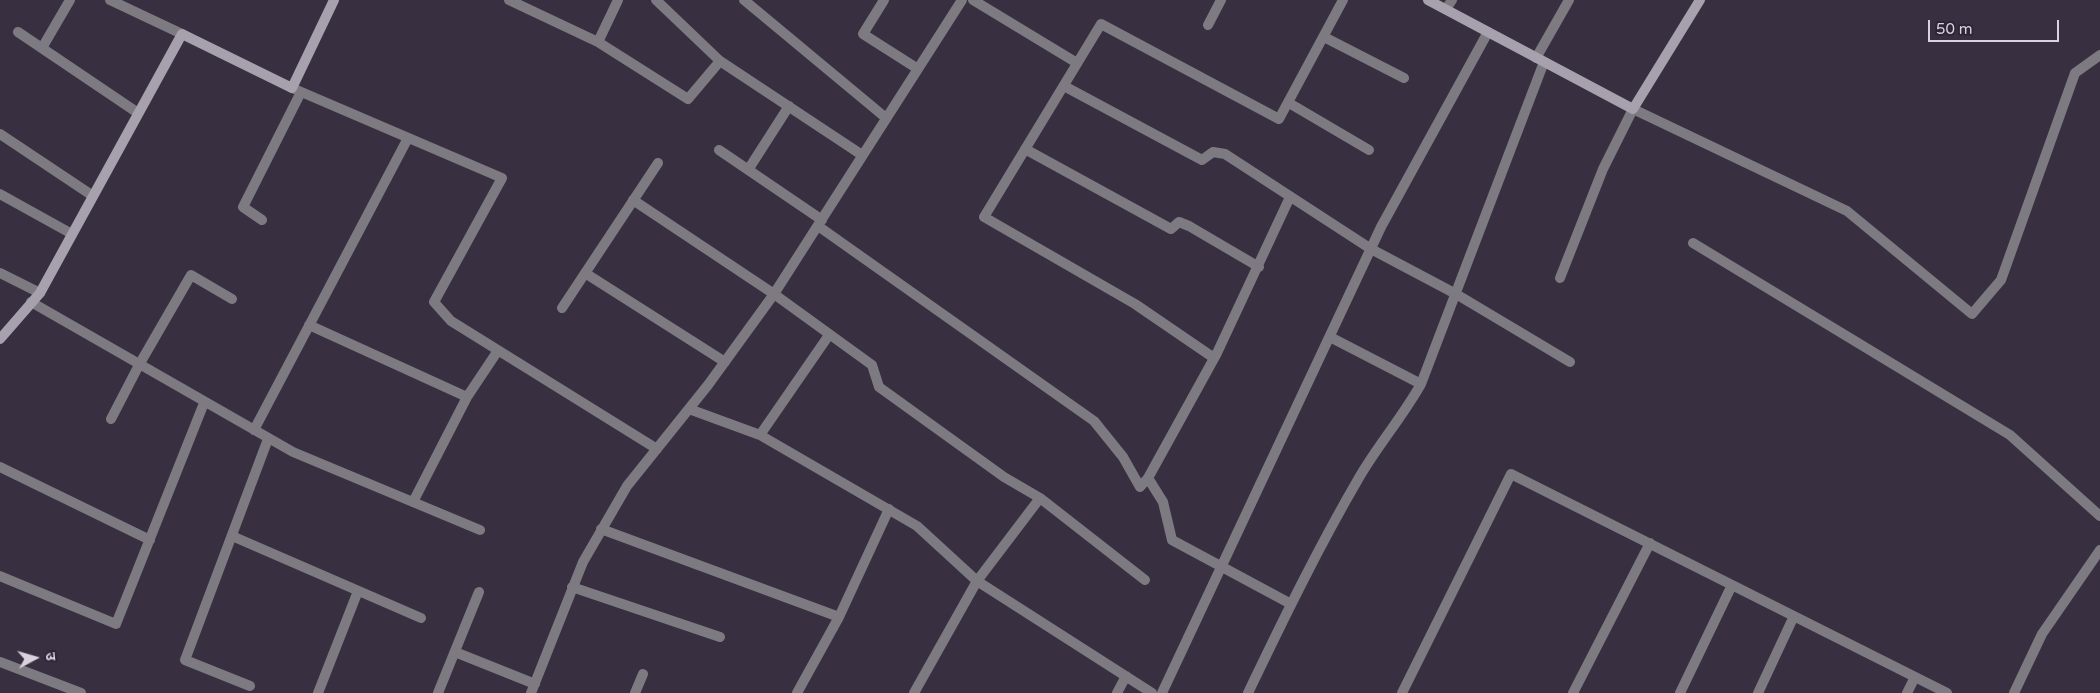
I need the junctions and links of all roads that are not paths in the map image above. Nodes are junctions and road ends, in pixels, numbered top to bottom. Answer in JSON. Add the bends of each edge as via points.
{"nodes":[{"id":1,"x":70,"y":0,"type":"edge"},
{"id":2,"x":110,"y":0,"type":"edge"},
{"id":3,"x":334,"y":0,"type":"edge"},
{"id":4,"x":509,"y":0,"type":"edge"},
{"id":5,"x":618,"y":0,"type":"edge"},
{"id":6,"x":656,"y":0,"type":"edge"},
{"id":7,"x":744,"y":0,"type":"edge"},
{"id":8,"x":884,"y":0,"type":"edge"},
{"id":9,"x":962,"y":0,"type":"edge"},
{"id":10,"x":973,"y":0,"type":"edge"},
{"id":11,"x":1221,"y":0,"type":"edge"},
{"id":12,"x":1343,"y":0,"type":"edge"},
{"id":13,"x":1428,"y":0,"type":"edge"},
{"id":14,"x":1452,"y":0,"type":"edge"},
{"id":15,"x":1569,"y":0,"type":"edge"},
{"id":16,"x":1700,"y":0,"type":"edge"},
{"id":17,"x":754,"y":4,"type":"edge"},
{"id":18,"x":1446,"y":10,"type":"junction"},
{"id":19,"x":1208,"y":25,"type":"dead end"},
{"id":20,"x":18,"y":32,"type":"dead end"},
{"id":21,"x":1488,"y":32,"type":"junction"},
{"id":22,"x":182,"y":34,"type":"junction"},
{"id":23,"x":1324,"y":37,"type":"junction"},
{"id":24,"x":598,"y":42,"type":"junction"},
{"id":25,"x":42,"y":48,"type":"junction"},
{"id":26,"x":2100,"y":55,"type":"edge"},
{"id":27,"x":1540,"y":60,"type":"junction"},
{"id":28,"x":720,"y":61,"type":"junction"},
{"id":29,"x":1077,"y":64,"type":"junction"},
{"id":30,"x":918,"y":69,"type":"junction"},
{"id":31,"x":1404,"y":78,"type":"dead end"},
{"id":32,"x":1064,"y":86,"type":"junction"},
{"id":33,"x":296,"y":90,"type":"junction"},
{"id":34,"x":1289,"y":103,"type":"junction"},
{"id":35,"x":789,"y":106,"type":"junction"},
{"id":36,"x":1633,"y":109,"type":"junction"},
{"id":37,"x":138,"y":113,"type":"junction"},
{"id":38,"x":886,"y":118,"type":"junction"},
{"id":39,"x":0,"y":134,"type":"edge"},
{"id":40,"x":408,"y":138,"type":"junction"},
{"id":41,"x":1025,"y":149,"type":"junction"},
{"id":42,"x":718,"y":150,"type":"dead end"},
{"id":43,"x":1369,"y":150,"type":"dead end"},
{"id":44,"x":862,"y":155,"type":"junction"},
{"id":45,"x":658,"y":163,"type":"dead end"},
{"id":46,"x":748,"y":170,"type":"junction"},
{"id":47,"x":0,"y":194,"type":"edge"},
{"id":48,"x":93,"y":196,"type":"junction"},
{"id":49,"x":1290,"y":197,"type":"junction"},
{"id":50,"x":633,"y":200,"type":"junction"},
{"id":51,"x":262,"y":220,"type":"dead end"},
{"id":52,"x":820,"y":223,"type":"junction"},
{"id":53,"x":72,"y":234,"type":"junction"},
{"id":54,"x":1693,"y":243,"type":"dead end"},
{"id":55,"x":1371,"y":249,"type":"junction"},
{"id":56,"x":1259,"y":267,"type":"junction"},
{"id":57,"x":0,"y":273,"type":"edge"},
{"id":58,"x":585,"y":273,"type":"junction"},
{"id":59,"x":1560,"y":278,"type":"dead end"},
{"id":60,"x":40,"y":292,"type":"junction"},
{"id":61,"x":774,"y":294,"type":"junction"},
{"id":62,"x":1456,"y":294,"type":"junction"},
{"id":63,"x":232,"y":299,"type":"dead end"},
{"id":64,"x":31,"y":302,"type":"junction"},
{"id":65,"x":562,"y":308,"type":"dead end"},
{"id":66,"x":309,"y":324,"type":"junction"},
{"id":67,"x":829,"y":335,"type":"junction"},
{"id":68,"x":1330,"y":337,"type":"junction"},
{"id":69,"x":0,"y":339,"type":"edge"},
{"id":70,"x":497,"y":352,"type":"junction"},
{"id":71,"x":1214,"y":358,"type":"junction"},
{"id":72,"x":725,"y":362,"type":"junction"},
{"id":73,"x":1570,"y":362,"type":"dead end"},
{"id":74,"x":139,"y":365,"type":"junction"},
{"id":75,"x":1421,"y":384,"type":"junction"},
{"id":76,"x":467,"y":397,"type":"junction"},
{"id":77,"x":204,"y":403,"type":"junction"},
{"id":78,"x":689,"y":409,"type":"junction"},
{"id":79,"x":111,"y":419,"type":"dead end"},
{"id":80,"x":254,"y":430,"type":"junction"},
{"id":81,"x":760,"y":435,"type":"junction"},
{"id":82,"x":268,"y":439,"type":"junction"},
{"id":83,"x":657,"y":449,"type":"junction"},
{"id":84,"x":0,"y":467,"type":"edge"},
{"id":85,"x":1148,"y":478,"type":"junction"},
{"id":86,"x":1040,"y":498,"type":"junction"},
{"id":87,"x":413,"y":502,"type":"junction"},
{"id":88,"x":889,"y":509,"type":"junction"},
{"id":89,"x":2100,"y":516,"type":"edge"},
{"id":90,"x":600,"y":529,"type":"junction"},
{"id":91,"x":480,"y":530,"type":"dead end"},
{"id":92,"x":232,"y":536,"type":"junction"},
{"id":93,"x":150,"y":540,"type":"junction"},
{"id":94,"x":1650,"y":543,"type":"junction"},
{"id":95,"x":2100,"y":550,"type":"edge"},
{"id":96,"x":1221,"y":566,"type":"junction"},
{"id":97,"x":0,"y":576,"type":"edge"},
{"id":98,"x":1145,"y":580,"type":"dead end"},
{"id":99,"x":977,"y":581,"type":"junction"},
{"id":100,"x":1732,"y":585,"type":"junction"},
{"id":101,"x":572,"y":587,"type":"junction"},
{"id":102,"x":358,"y":591,"type":"junction"},
{"id":103,"x":479,"y":592,"type":"dead end"},
{"id":104,"x":1291,"y":604,"type":"junction"},
{"id":105,"x":1794,"y":616,"type":"junction"},
{"id":106,"x":839,"y":617,"type":"junction"},
{"id":107,"x":421,"y":618,"type":"dead end"},
{"id":108,"x":720,"y":637,"type":"dead end"},
{"id":109,"x":455,"y":652,"type":"junction"},
{"id":110,"x":0,"y":662,"type":"edge"},
{"id":111,"x":643,"y":674,"type":"dead end"},
{"id":112,"x":1126,"y":676,"type":"junction"},
{"id":113,"x":1915,"y":677,"type":"junction"},
{"id":114,"x":250,"y":686,"type":"dead end"},
{"id":115,"x":533,"y":689,"type":"edge"},
{"id":116,"x":81,"y":693,"type":"edge"},
{"id":117,"x":318,"y":693,"type":"edge"},
{"id":118,"x":438,"y":693,"type":"edge"},
{"id":119,"x":635,"y":693,"type":"edge"},
{"id":120,"x":797,"y":693,"type":"edge"},
{"id":121,"x":914,"y":693,"type":"edge"},
{"id":122,"x":1117,"y":693,"type":"edge"},
{"id":123,"x":1152,"y":693,"type":"edge"},
{"id":124,"x":1162,"y":693,"type":"edge"},
{"id":125,"x":1248,"y":693,"type":"edge"},
{"id":126,"x":1402,"y":693,"type":"edge"},
{"id":127,"x":1573,"y":693,"type":"edge"},
{"id":128,"x":1680,"y":693,"type":"edge"},
{"id":129,"x":1758,"y":693,"type":"edge"},
{"id":130,"x":1907,"y":693,"type":"edge"},
{"id":131,"x":1948,"y":693,"type":"edge"},
{"id":132,"x":2014,"y":693,"type":"edge"}],
"edges":[{"from":1,"to":25,"type":"street"},
{"from":2,"to":22,"type":"street"},
{"from":3,"to":33,"type":"street"},
{"from":4,"to":24,"type":"street"},
{"from":5,"to":24,"type":"street"},
{"from":6,"to":28,"type":"street"},
{"from":7,"to":17,"type":"street"},
{"from":8,"to":30,"type":"street","via":[[863,34]]},
{"from":9,"to":30,"type":"street"},
{"from":10,"to":29,"type":"street"},
{"from":11,"to":19,"type":"street"},
{"from":12,"to":23,"type":"street"},
{"from":13,"to":18,"type":"street"},
{"from":14,"to":18,"type":"street"},
{"from":15,"to":27,"type":"street"},
{"from":16,"to":36,"type":"street"},
{"from":17,"to":38,"type":"street"},
{"from":18,"to":21,"type":"street"},
{"from":20,"to":25,"type":"street"},
{"from":21,"to":27,"type":"street"},
{"from":21,"to":55,"type":"street"},
{"from":22,"to":33,"type":"street"},
{"from":22,"to":37,"type":"street"},
{"from":23,"to":31,"type":"street"},
{"from":23,"to":34,"type":"street"},
{"from":24,"to":28,"type":"street","via":[[688,99]]},
{"from":25,"to":37,"type":"street"},
{"from":26,"to":36,"type":"street","via":[[2075,73],[2001,280],[1972,314],[1847,211]]},
{"from":27,"to":36,"type":"street"},
{"from":27,"to":62,"type":"street"},
{"from":28,"to":35,"type":"street"},
{"from":29,"to":32,"type":"street"},
{"from":29,"to":34,"type":"street","via":[[1101,24],[1279,120]]},
{"from":30,"to":38,"type":"street"},
{"from":32,"to":41,"type":"street"},
{"from":32,"to":49,"type":"street","via":[[1202,160],[1213,152],[1225,154]]},
{"from":33,"to":40,"type":"street"},
{"from":33,"to":51,"type":"street","via":[[243,208]]},
{"from":34,"to":43,"type":"street"},
{"from":35,"to":44,"type":"street"},
{"from":35,"to":46,"type":"street"},
{"from":36,"to":59,"type":"street","via":[[1603,169]]},
{"from":37,"to":48,"type":"street"},
{"from":38,"to":44,"type":"street"},
{"from":39,"to":48,"type":"street"},
{"from":40,"to":66,"type":"street"},
{"from":40,"to":70,"type":"street","via":[[502,178],[434,302],[451,321]]},
{"from":41,"to":56,"type":"street","via":[[1171,229],[1179,222],[1190,226]]},
{"from":41,"to":71,"type":"street","via":[[984,217],[1135,304]]},
{"from":42,"to":46,"type":"street"},
{"from":44,"to":52,"type":"street"},
{"from":45,"to":50,"type":"street"},
{"from":46,"to":52,"type":"street"},
{"from":47,"to":53,"type":"street"},
{"from":48,"to":53,"type":"street"},
{"from":49,"to":55,"type":"street"},
{"from":49,"to":56,"type":"street"},
{"from":50,"to":58,"type":"street"},
{"from":50,"to":61,"type":"street"},
{"from":52,"to":61,"type":"street"},
{"from":52,"to":85,"type":"street","via":[[1094,421],[1124,457],[1140,487]]},
{"from":53,"to":60,"type":"street"},
{"from":54,"to":89,"type":"street","via":[[2010,435]]},
{"from":55,"to":62,"type":"street"},
{"from":55,"to":68,"type":"street"},
{"from":56,"to":71,"type":"street"},
{"from":57,"to":60,"type":"street"},
{"from":58,"to":65,"type":"street"},
{"from":58,"to":72,"type":"street"},
{"from":60,"to":64,"type":"street"},
{"from":61,"to":67,"type":"street"},
{"from":61,"to":72,"type":"street"},
{"from":62,"to":73,"type":"street"},
{"from":62,"to":75,"type":"street"},
{"from":63,"to":74,"type":"street","via":[[191,275]]},
{"from":64,"to":69,"type":"street"},
{"from":64,"to":74,"type":"street"},
{"from":66,"to":76,"type":"street"},
{"from":66,"to":80,"type":"street"},
{"from":67,"to":81,"type":"street"},
{"from":67,"to":86,"type":"street","via":[[872,365],[878,387],[1004,477]]},
{"from":68,"to":75,"type":"street"},
{"from":68,"to":96,"type":"street"},
{"from":70,"to":76,"type":"street"},
{"from":70,"to":83,"type":"street"},
{"from":71,"to":85,"type":"street"},
{"from":72,"to":78,"type":"street"},
{"from":74,"to":77,"type":"street"},
{"from":74,"to":79,"type":"street"},
{"from":75,"to":104,"type":"street","via":[[1360,475]]},
{"from":76,"to":87,"type":"street"},
{"from":77,"to":80,"type":"street"},
{"from":77,"to":93,"type":"street"},
{"from":78,"to":81,"type":"street"},
{"from":78,"to":83,"type":"street"},
{"from":80,"to":82,"type":"street"},
{"from":81,"to":88,"type":"street"},
{"from":82,"to":87,"type":"street"},
{"from":82,"to":92,"type":"street"},
{"from":83,"to":90,"type":"street","via":[[627,486]]},
{"from":84,"to":93,"type":"street"},
{"from":85,"to":96,"type":"street","via":[[1163,502],[1172,540]]},
{"from":86,"to":98,"type":"street"},
{"from":86,"to":99,"type":"street"},
{"from":87,"to":91,"type":"street"},
{"from":88,"to":99,"type":"street","via":[[917,526]]},
{"from":88,"to":106,"type":"street"},
{"from":90,"to":101,"type":"street"},
{"from":90,"to":106,"type":"street"},
{"from":92,"to":102,"type":"street"},
{"from":92,"to":114,"type":"street","via":[[185,660]]},
{"from":93,"to":97,"type":"street","via":[[116,624]]},
{"from":94,"to":100,"type":"street"},
{"from":94,"to":126,"type":"street","via":[[1511,474]]},
{"from":94,"to":127,"type":"street"},
{"from":95,"to":132,"type":"street","via":[[2042,634]]},
{"from":96,"to":104,"type":"street"},
{"from":96,"to":124,"type":"street"},
{"from":99,"to":112,"type":"street"},
{"from":99,"to":121,"type":"street"},
{"from":100,"to":105,"type":"street"},
{"from":100,"to":128,"type":"street"},
{"from":101,"to":108,"type":"street"},
{"from":101,"to":115,"type":"street"},
{"from":102,"to":107,"type":"street"},
{"from":102,"to":117,"type":"street"},
{"from":103,"to":109,"type":"street"},
{"from":104,"to":125,"type":"street"},
{"from":105,"to":113,"type":"street"},
{"from":105,"to":129,"type":"street"},
{"from":106,"to":120,"type":"street"},
{"from":109,"to":115,"type":"street"},
{"from":109,"to":118,"type":"street"},
{"from":110,"to":116,"type":"street"},
{"from":111,"to":119,"type":"street"},
{"from":112,"to":122,"type":"street"},
{"from":112,"to":123,"type":"street"},
{"from":113,"to":130,"type":"street"},
{"from":113,"to":131,"type":"street"}]}
